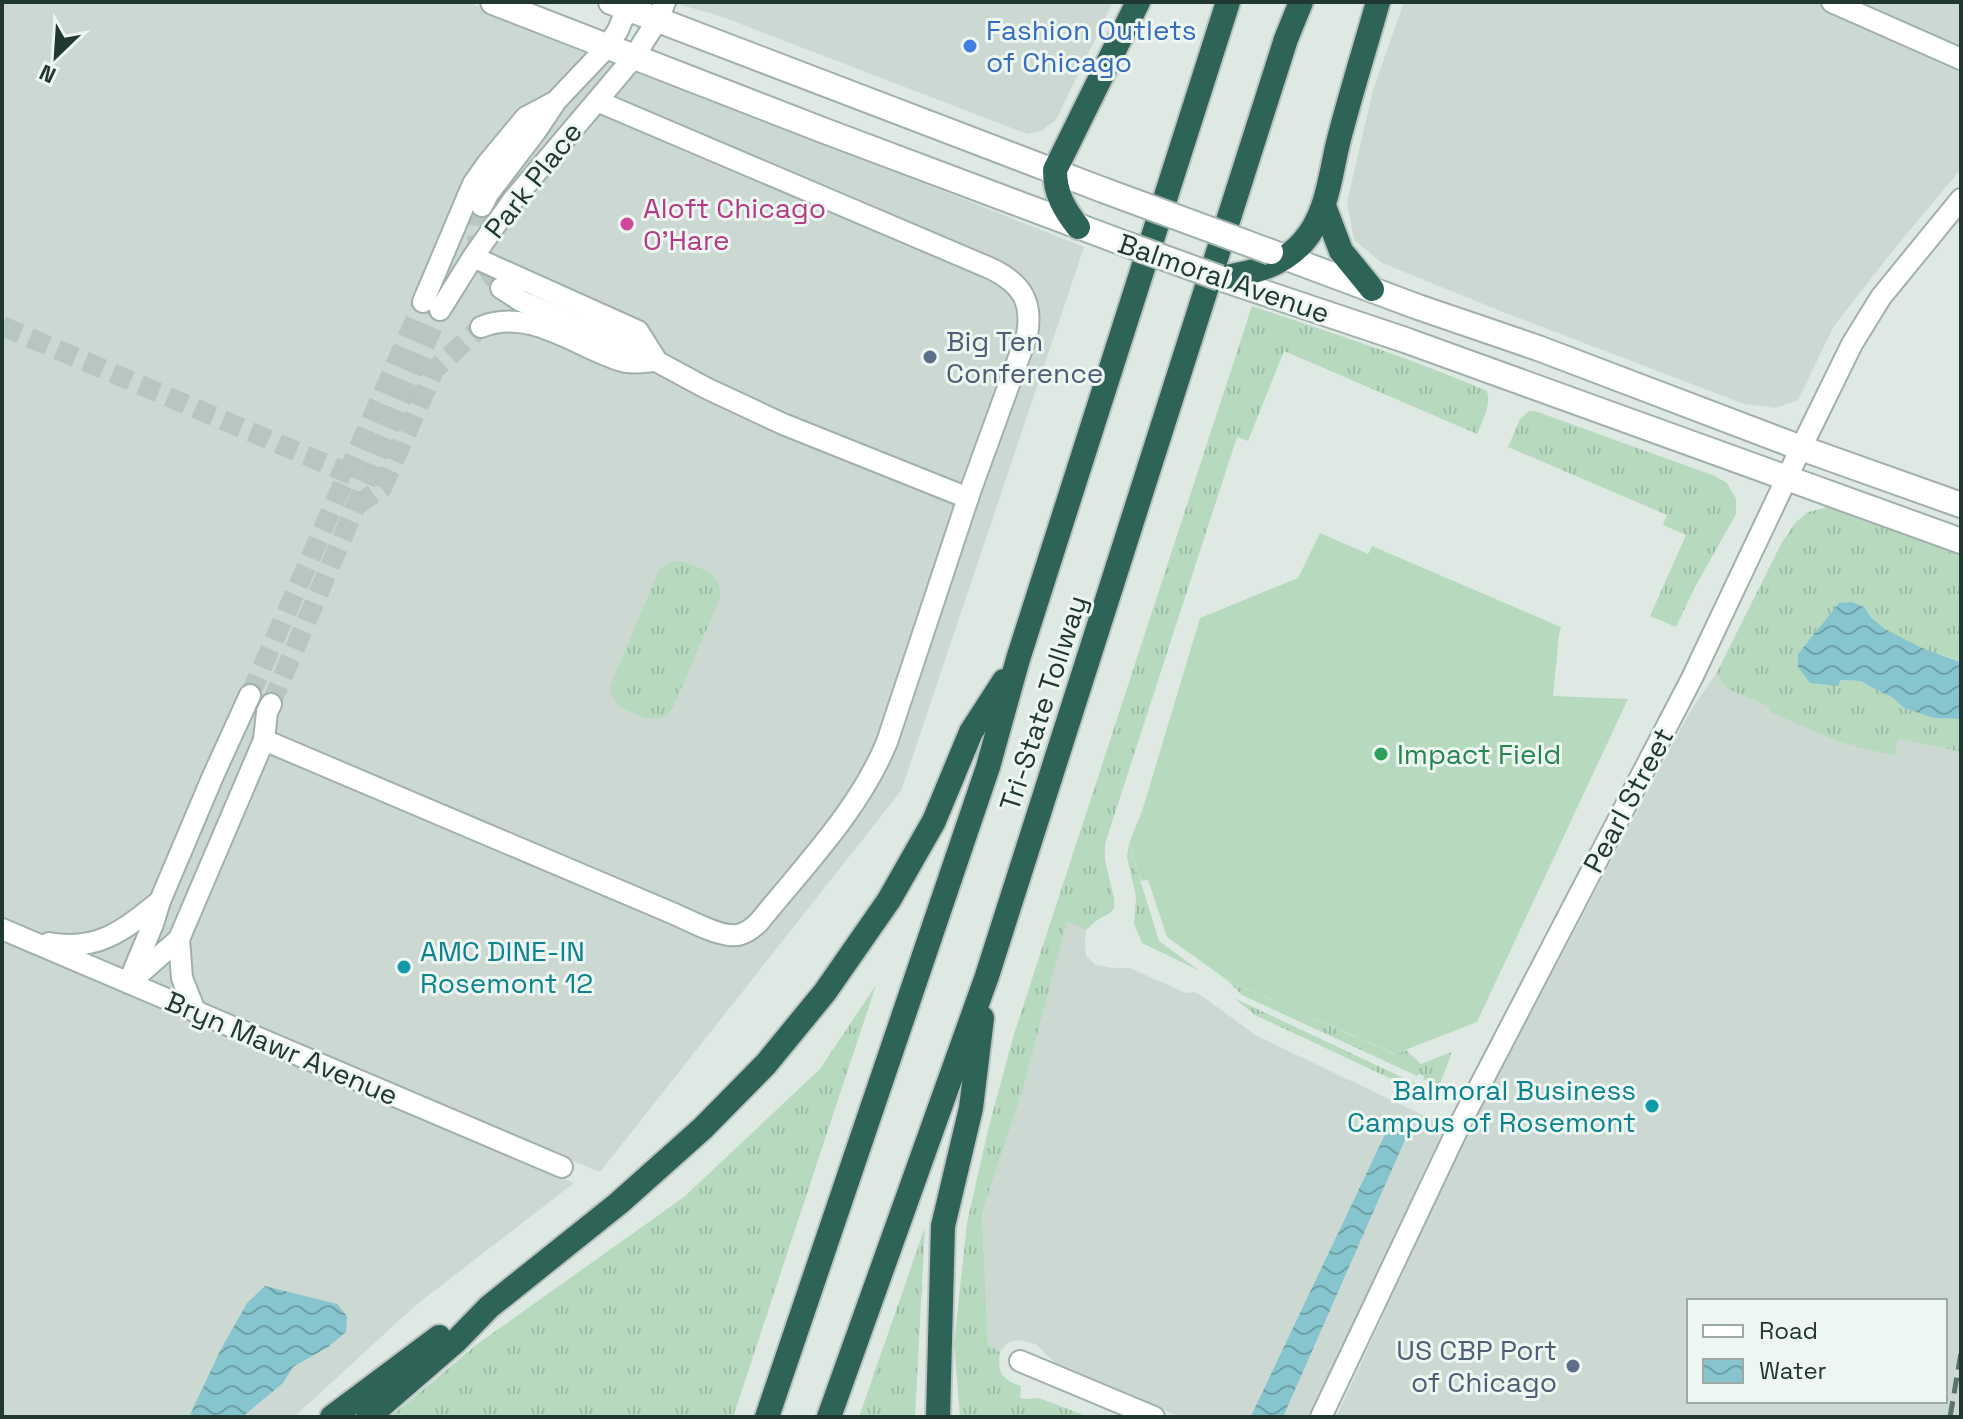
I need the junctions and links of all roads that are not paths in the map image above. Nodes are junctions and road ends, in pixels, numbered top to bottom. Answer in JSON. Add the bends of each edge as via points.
{"nodes":[{"id":1,"x":493,"y":2,"type":"edge"},
{"id":2,"x":1138,"y":2,"type":"edge"},
{"id":3,"x":1228,"y":2,"type":"edge"},
{"id":4,"x":1301,"y":2,"type":"edge"},
{"id":5,"x":1378,"y":2,"type":"edge"},
{"id":6,"x":1832,"y":2,"type":"edge"},
{"id":7,"x":623,"y":4,"type":"edge"},
{"id":8,"x":662,"y":11,"type":"edge"},
{"id":9,"x":608,"y":46,"type":"junction"},
{"id":10,"x":634,"y":57,"type":"junction"},
{"id":11,"x":1961,"y":59,"type":"edge"},
{"id":12,"x":556,"y":101,"type":"junction"},
{"id":13,"x":597,"y":101,"type":"junction"},
{"id":14,"x":1055,"y":170,"type":"junction"},
{"id":15,"x":1961,"y":199,"type":"edge"},
{"id":16,"x":482,"y":206,"type":"tunnel mouth"},
{"id":17,"x":1324,"y":206,"type":"junction"},
{"id":18,"x":1084,"y":229,"type":"junction"},
{"id":19,"x":473,"y":257,"type":"junction"},
{"id":20,"x":1270,"y":267,"type":"junction"},
{"id":21,"x":1220,"y":278,"type":"joint"},
{"id":22,"x":501,"y":288,"type":"tunnel mouth"},
{"id":23,"x":1372,"y":289,"type":"junction"},
{"id":24,"x":481,"y":327,"type":"tunnel mouth"},
{"id":25,"x":657,"y":361,"type":"junction"},
{"id":26,"x":1801,"y":448,"type":"junction"},
{"id":27,"x":1786,"y":479,"type":"junction"},
{"id":28,"x":969,"y":494,"type":"junction"},
{"id":29,"x":1961,"y":505,"type":"edge"},
{"id":30,"x":1961,"y":541,"type":"edge"},
{"id":31,"x":1018,"y":659,"type":"junction"},
{"id":32,"x":250,"y":695,"type":"tunnel mouth"},
{"id":33,"x":271,"y":704,"type":"tunnel mouth"},
{"id":34,"x":264,"y":740,"type":"junction"},
{"id":35,"x":213,"y":776,"type":"junction"},
{"id":36,"x":160,"y":901,"type":"junction"},
{"id":37,"x":2,"y":929,"type":"edge"},
{"id":38,"x":179,"y":939,"type":"junction"},
{"id":39,"x":26,"y":940,"type":"junction"},
{"id":40,"x":987,"y":976,"type":"junction"},
{"id":41,"x":129,"y":983,"type":"junction"},
{"id":42,"x":195,"y":1011,"type":"junction"},
{"id":43,"x":562,"y":1167,"type":"dead end"},
{"id":44,"x":489,"y":1307,"type":"junction"},
{"id":45,"x":1020,"y":1361,"type":"dead end"},
{"id":46,"x":332,"y":1417,"type":"edge"},
{"id":47,"x":368,"y":1417,"type":"edge"},
{"id":48,"x":767,"y":1417,"type":"edge"},
{"id":49,"x":829,"y":1417,"type":"edge"},
{"id":50,"x":938,"y":1417,"type":"edge"},
{"id":51,"x":1154,"y":1417,"type":"edge"},
{"id":52,"x":1321,"y":1417,"type":"edge"}],
"edges":[{"from":1,"to":9,"type":"street","name":"Balmoral Avenue"},
{"from":2,"to":14,"type":"highway"},
{"from":3,"to":31,"type":"highway","name":"Tri-State Tollway"},
{"from":4,"to":40,"type":"highway","name":"Tri-State Tollway"},
{"from":5,"to":17,"type":"highway"},
{"from":6,"to":11,"type":"street"},
{"from":7,"to":8,"type":"street","name":"Balmoral Avenue"},
{"from":7,"to":9,"type":"street","name":"Park Place"},
{"from":8,"to":10,"type":"street","name":"Park Place"},
{"from":8,"to":14,"type":"street","name":"Balmoral Avenue"},
{"from":9,"to":10,"type":"street","name":"Balmoral Avenue"},
{"from":9,"to":12,"type":"street","name":"Park Place"},
{"from":10,"to":13,"type":"street","name":"Park Place"},
{"from":10,"to":18,"type":"street","name":"Balmoral Avenue"},
{"from":12,"to":16,"type":"street"},
{"from":12,"to":19,"type":"street","name":"Park Place","via":[[526,117],[473,184],[432,306]]},
{"from":13,"to":19,"type":"street","name":"Park Place","via":[[513,200]]},
{"from":13,"to":28,"type":"street","via":[[992,269],[1017,285],[1027,305],[1027,335]]},
{"from":14,"to":18,"type":"highway","via":[[1063,208]]},
{"from":14,"to":20,"type":"street","name":"Balmoral Avenue","bridge":true},
{"from":15,"to":26,"type":"street","name":"Pearl Street","via":[[1881,297]]},
{"from":17,"to":20,"type":"highway","via":[[1301,245]]},
{"from":17,"to":23,"type":"highway","via":[[1341,251]]},
{"from":18,"to":21,"type":"street","name":"Balmoral Avenue","bridge":true},
{"from":19,"to":25,"type":"street","via":[[638,331]]},
{"from":20,"to":21,"type":"highway"},
{"from":20,"to":23,"type":"street","name":"Balmoral Avenue"},
{"from":20,"to":27,"type":"street","name":"Balmoral Avenue","via":[[1405,340]]},
{"from":22,"to":25,"type":"street"},
{"from":23,"to":26,"type":"street","name":"Balmoral Avenue"},
{"from":24,"to":25,"type":"street","via":[[522,322],[625,362]]},
{"from":25,"to":28,"type":"street","via":[[821,441],[874,454]]},
{"from":26,"to":27,"type":"street","name":"Pearl Street"},
{"from":26,"to":29,"type":"street","name":"Balmoral Avenue"},
{"from":27,"to":30,"type":"street","name":"Balmoral Avenue"},
{"from":27,"to":52,"type":"street","name":"Pearl Street","via":[[1687,688],[1461,1122]]},
{"from":28,"to":34,"type":"street","via":[[887,742],[869,780],[759,922],[739,935],[729,936],[672,913]]},
{"from":31,"to":44,"type":"highway","via":[[971,732],[934,821],[889,900],[825,992],[766,1064],[703,1128]]},
{"from":31,"to":48,"type":"highway","name":"Tri-State Tollway","via":[[988,767]]},
{"from":32,"to":35,"type":"street"},
{"from":33,"to":34,"type":"street"},
{"from":34,"to":35,"type":"street"},
{"from":34,"to":38,"type":"street"},
{"from":35,"to":36,"type":"street"},
{"from":36,"to":39,"type":"street","via":[[103,940],[66,946]]},
{"from":36,"to":41,"type":"street"},
{"from":37,"to":39,"type":"street","name":"Bryn Mawr Avenue"},
{"from":38,"to":41,"type":"street"},
{"from":38,"to":42,"type":"street","via":[[182,978]]},
{"from":39,"to":41,"type":"street","name":"Bryn Mawr Avenue"},
{"from":40,"to":49,"type":"highway","name":"Tri-State Tollway"},
{"from":40,"to":50,"type":"highway","via":[[971,1108],[943,1226]]},
{"from":41,"to":42,"type":"street","name":"Bryn Mawr Avenue"},
{"from":42,"to":43,"type":"street","name":"Bryn Mawr Avenue"},
{"from":44,"to":46,"type":"highway","via":[[447,1331]]},
{"from":44,"to":47,"type":"highway"},
{"from":45,"to":51,"type":"street"}]}
